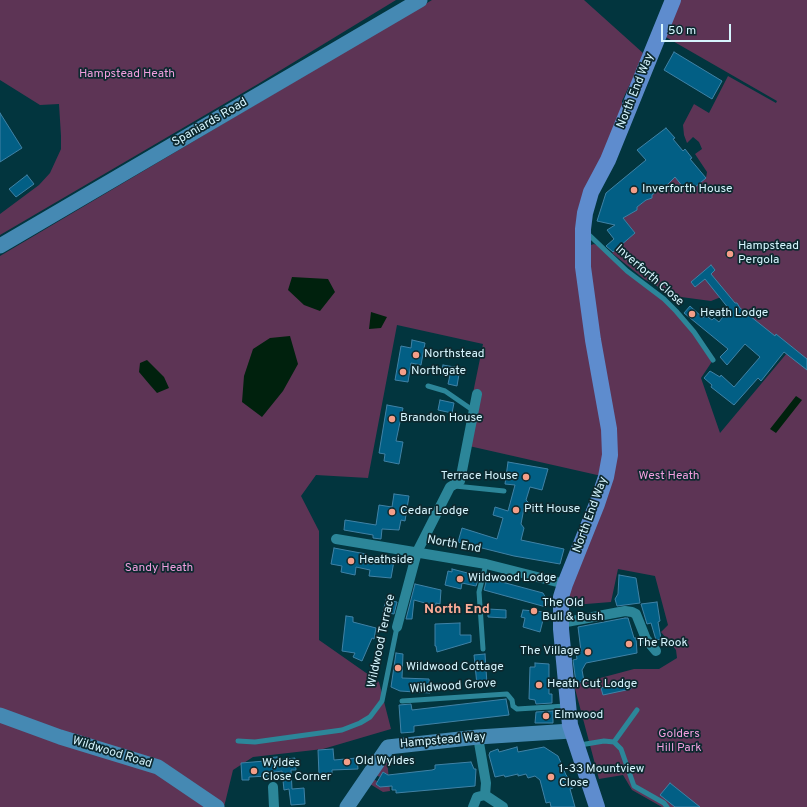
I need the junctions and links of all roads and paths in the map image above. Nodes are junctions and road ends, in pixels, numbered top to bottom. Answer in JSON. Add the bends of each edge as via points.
{"nodes":[{"id":1,"x":420,"y":0,"type":"edge"},
{"id":2,"x":673,"y":0,"type":"edge"},
{"id":3,"x":585,"y":231,"type":"junction"},
{"id":4,"x":0,"y":246,"type":"edge"},
{"id":5,"x":713,"y":360,"type":"dead end"},
{"id":6,"x":428,"y":386,"type":"dead end"},
{"id":7,"x":477,"y":394,"type":"dead end"},
{"id":8,"x":474,"y":411,"type":"junction"},
{"id":9,"x":450,"y":486,"type":"junction"},
{"id":10,"x":504,"y":491,"type":"dead end"},
{"id":11,"x":336,"y":540,"type":"dead end"},
{"id":12,"x":417,"y":552,"type":"junction"},
{"id":13,"x":486,"y":564,"type":"junction"},
{"id":14,"x":565,"y":584,"type":"junction"},
{"id":15,"x":561,"y":623,"type":"junction"},
{"id":16,"x":397,"y":627,"type":"joint"},
{"id":17,"x":483,"y":648,"type":"dead end"},
{"id":18,"x":656,"y":651,"type":"dead end"},
{"id":19,"x":402,"y":701,"type":"dead end"},
{"id":20,"x":567,"y":706,"type":"junction"},
{"id":21,"x":637,"y":710,"type":"dead end"},
{"id":22,"x":0,"y":715,"type":"edge"},
{"id":23,"x":572,"y":734,"type":"junction"},
{"id":24,"x":478,"y":737,"type":"junction"},
{"id":25,"x":238,"y":741,"type":"dead end"},
{"id":26,"x":614,"y":742,"type":"junction"},
{"id":27,"x":273,"y":787,"type":"dead end"},
{"id":28,"x":485,"y":795,"type":"junction"},
{"id":29,"x":217,"y":807,"type":"edge"},
{"id":30,"x":274,"y":807,"type":"edge"},
{"id":31,"x":347,"y":807,"type":"edge"},
{"id":32,"x":472,"y":807,"type":"edge"},
{"id":33,"x":503,"y":807,"type":"edge"},
{"id":34,"x":597,"y":807,"type":"edge"},
{"id":35,"x":667,"y":807,"type":"edge"}],
"edges":[{"from":1,"to":4,"type":"street","name":"Spaniards Road"},
{"from":2,"to":3,"type":"main road","name":"North End Way","via":[[608,160]]},
{"from":3,"to":5,"type":"lane","name":"Inverforth Close","via":[[627,271],[664,299],[694,332]]},
{"from":3,"to":14,"type":"main road","name":"North End Way","via":[[585,281],[609,429],[610,455],[598,504]]},
{"from":6,"to":8,"type":"lane","via":[[445,391]]},
{"from":7,"to":8,"type":"street","name":"Wildwood Terrace"},
{"from":8,"to":9,"type":"street","name":"Wildwood Terrace","via":[[460,480]]},
{"from":9,"to":10,"type":"lane"},
{"from":9,"to":12,"type":"street","name":"Wildwood Terrace"},
{"from":11,"to":12,"type":"street","name":"North End"},
{"from":12,"to":13,"type":"street","name":"North End"},
{"from":12,"to":16,"type":"street","name":"Wildwood Terrace"},
{"from":13,"to":14,"type":"street","name":"North End"},
{"from":13,"to":17,"type":"lane","via":[[479,592]]},
{"from":14,"to":15,"type":"main road","name":"North End Way"},
{"from":15,"to":18,"type":"street","via":[[625,611],[632,612],[636,614],[646,638]]},
{"from":15,"to":20,"type":"main road","name":"North End Way"},
{"from":16,"to":25,"type":"lane","name":"Wildwood Terrace","via":[[382,701],[370,717],[342,730],[255,742]]},
{"from":19,"to":20,"type":"lane","name":"Wildwood Grove","via":[[507,694],[513,706],[517,708]]},
{"from":20,"to":23,"type":"main road","name":"North End Way"},
{"from":21,"to":26,"type":"lane"},
{"from":22,"to":29,"type":"street","name":"Wildwood Road","via":[[75,742],[158,767]]},
{"from":23,"to":24,"type":"street","name":"Hampstead Way"},
{"from":23,"to":26,"type":"lane"},
{"from":23,"to":34,"type":"main road","name":"North End Way"},
{"from":24,"to":28,"type":"street","via":[[486,783]]},
{"from":24,"to":31,"type":"street","name":"Hampstead Way","via":[[388,747]]},
{"from":26,"to":35,"type":"lane","via":[[621,749],[634,786]]},
{"from":27,"to":30,"type":"street"},
{"from":28,"to":32,"type":"street","via":[[477,797]]},
{"from":28,"to":33,"type":"street"}]}
